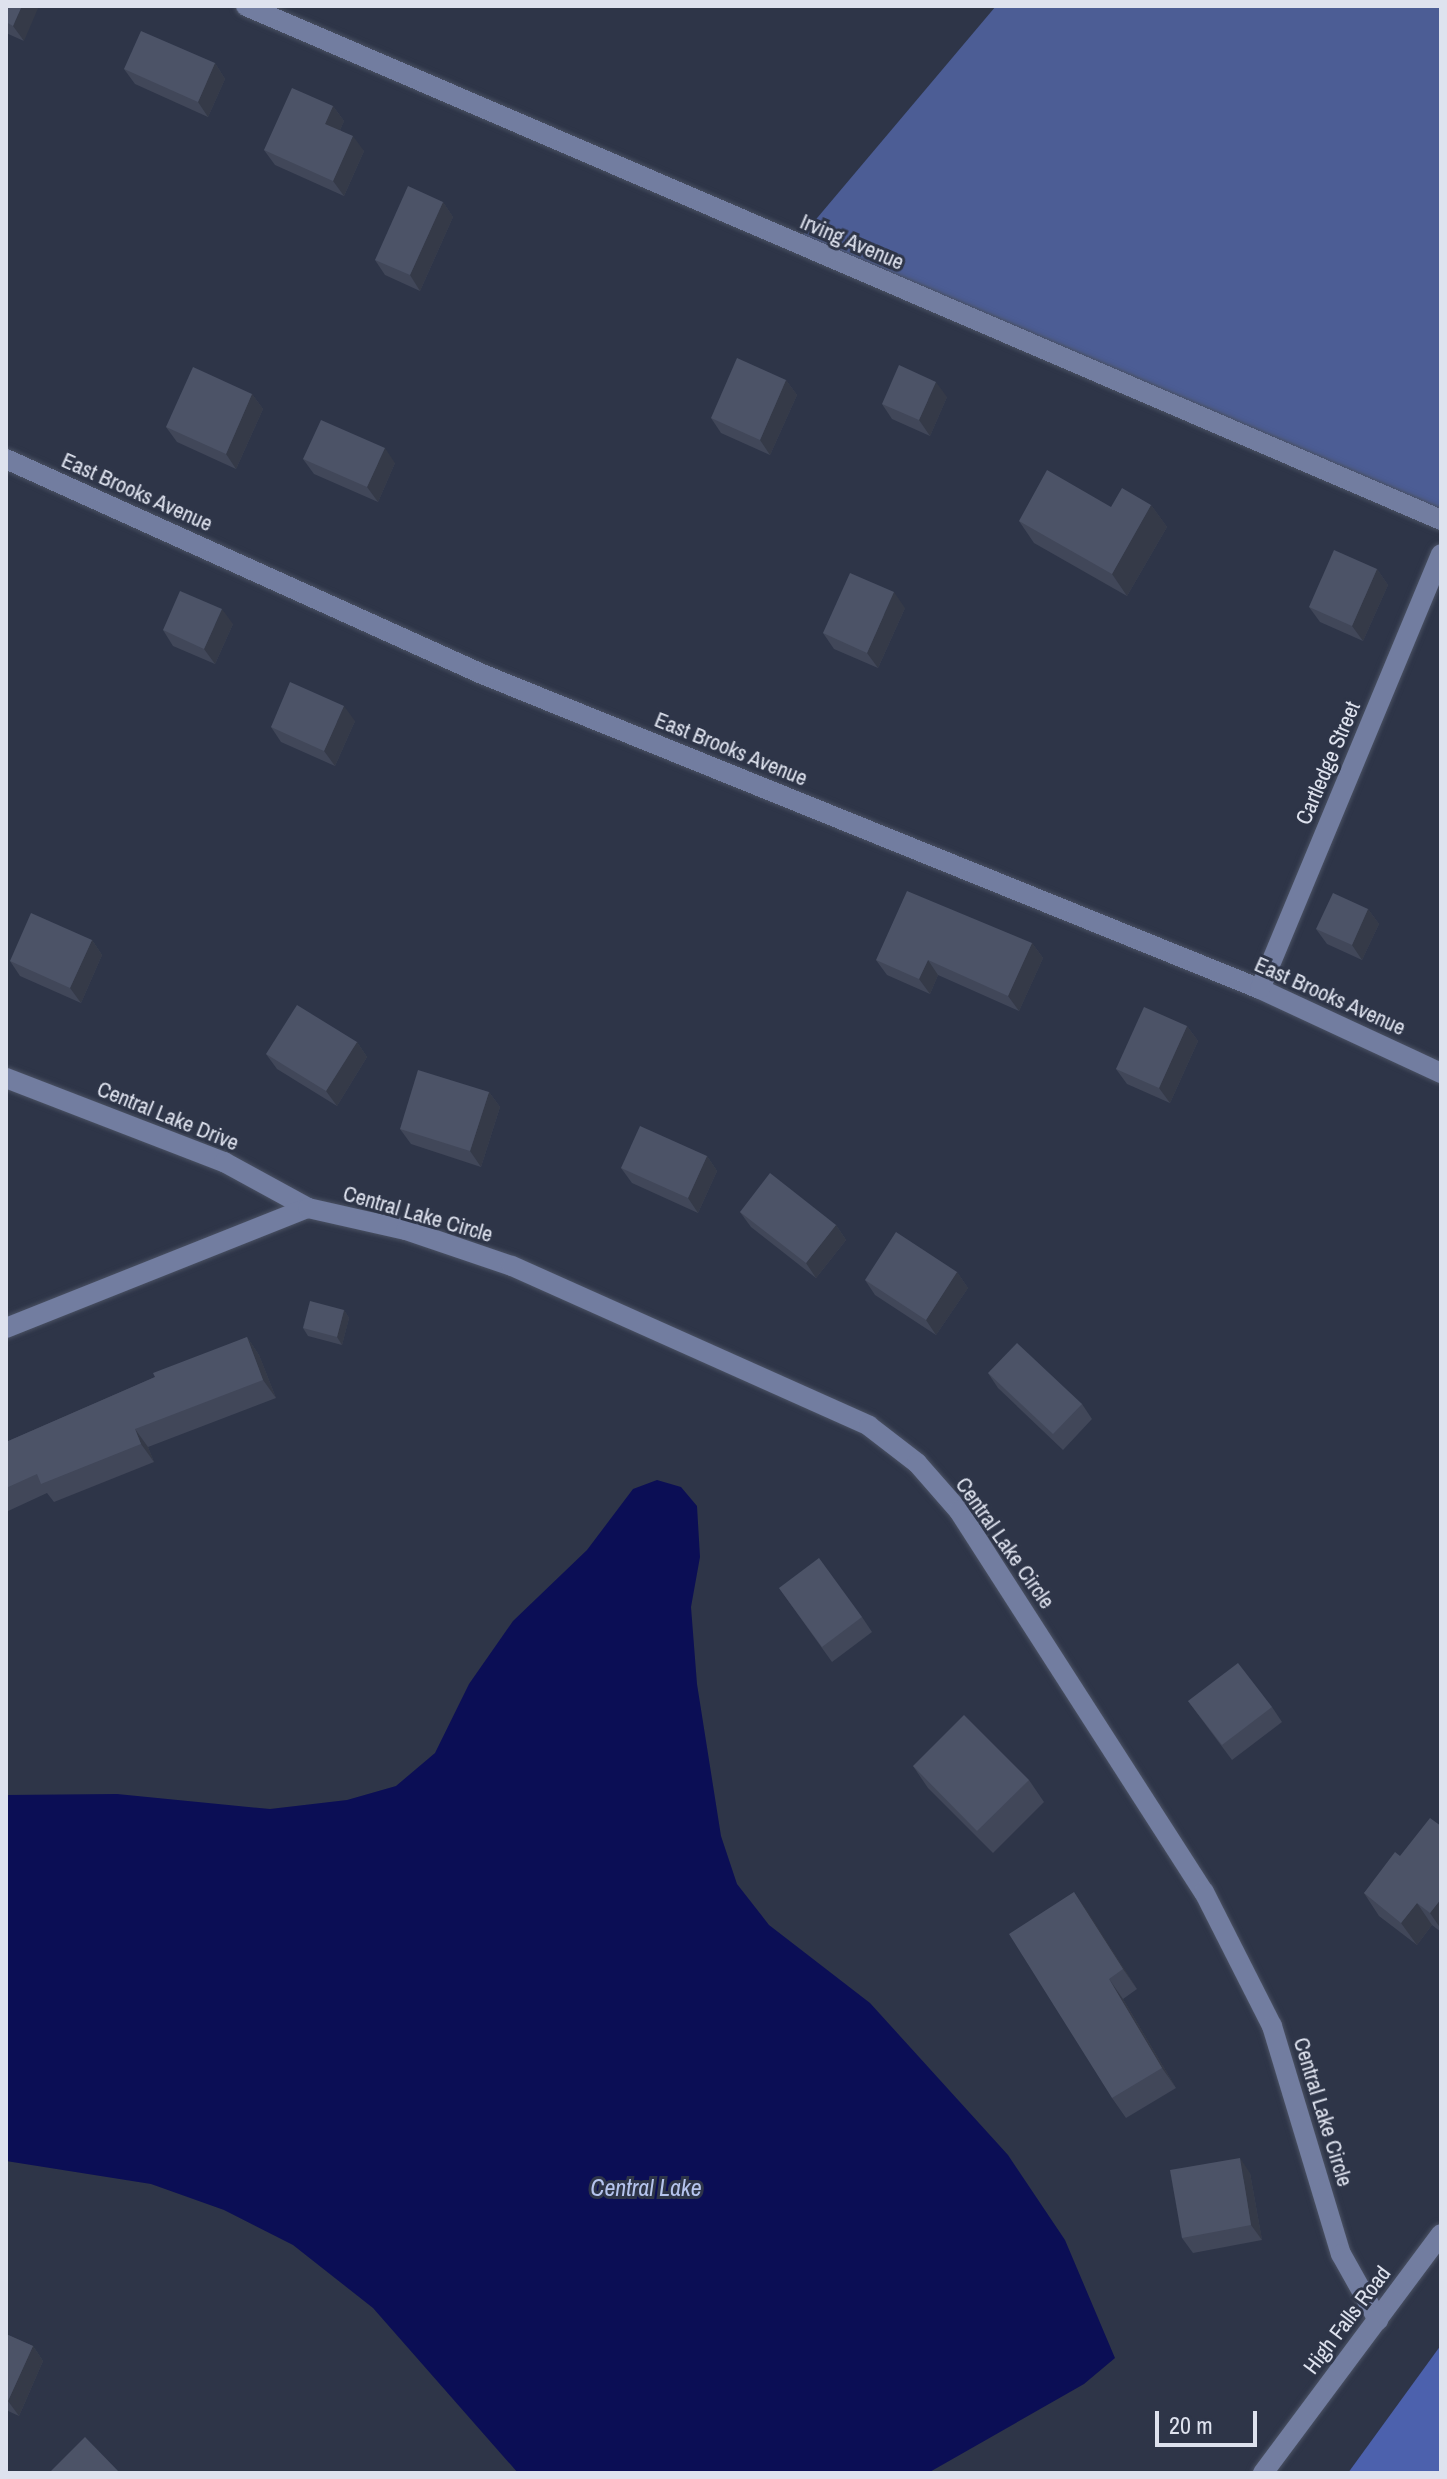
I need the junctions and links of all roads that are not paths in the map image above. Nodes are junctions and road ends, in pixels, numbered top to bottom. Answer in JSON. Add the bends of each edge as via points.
{"nodes":[{"id":1,"x":246,"y":6,"type":"edge"},
{"id":2,"x":6,"y":459,"type":"edge"},
{"id":3,"x":1441,"y":520,"type":"edge"},
{"id":4,"x":1441,"y":554,"type":"edge"},
{"id":5,"x":1260,"y":989,"type":"junction"},
{"id":6,"x":1441,"y":1073,"type":"edge"},
{"id":7,"x":6,"y":1078,"type":"edge"},
{"id":8,"x":308,"y":1208,"type":"junction"},
{"id":9,"x":6,"y":1328,"type":"edge"},
{"id":10,"x":1441,"y":2234,"type":"edge"},
{"id":11,"x":1378,"y":2320,"type":"junction"},
{"id":12,"x":1263,"y":2473,"type":"edge"}],
"edges":[{"from":1,"to":3,"type":"street","name":"Irving Avenue"},
{"from":2,"to":5,"type":"street","name":"East Brooks Avenue","via":[[482,674]]},
{"from":4,"to":5,"type":"street","name":"Cartledge Street"},
{"from":5,"to":6,"type":"street","name":"East Brooks Avenue"},
{"from":7,"to":8,"type":"street","name":"Central Lake Drive","via":[[224,1162]]},
{"from":8,"to":9,"type":"street","name":"Central Lake Circle"},
{"from":8,"to":11,"type":"street","name":"Central Lake Circle","via":[[406,1230],[512,1266],[869,1426],[917,1463],[959,1511],[1204,1892],[1272,2026],[1341,2254]]},
{"from":10,"to":11,"type":"street","name":"High Falls Road"},
{"from":11,"to":12,"type":"street","name":"High Falls Road"}]}
